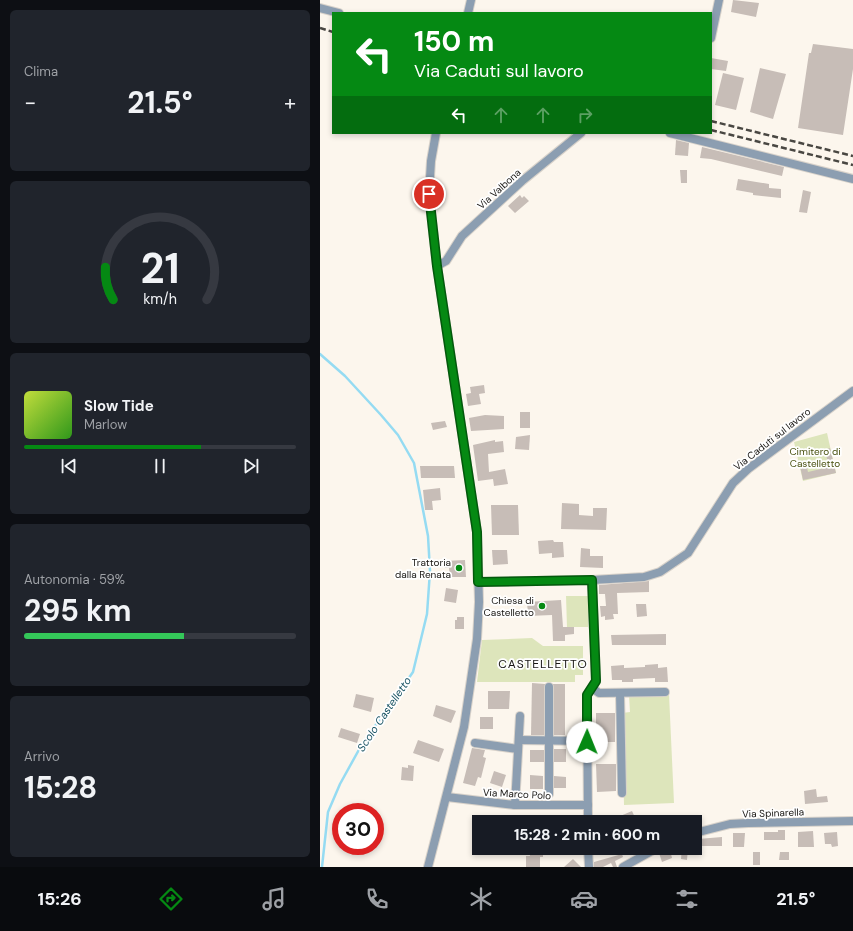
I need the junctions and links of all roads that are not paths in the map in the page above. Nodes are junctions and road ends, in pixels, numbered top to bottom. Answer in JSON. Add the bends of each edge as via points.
{"nodes":[{"id":1,"x":719,"y":0,"type":"edge"},
{"id":2,"x":471,"y":2,"type":"edge"},
{"id":3,"x":320,"y":8,"type":"edge"},
{"id":4,"x":335,"y":12,"type":"edge"},
{"id":5,"x":466,"y":12,"type":"edge"},
{"id":6,"x":468,"y":12,"type":"edge"},
{"id":7,"x":712,"y":33,"type":"edge"},
{"id":8,"x":436,"y":134,"type":"edge"},
{"id":9,"x":581,"y":134,"type":"edge"},
{"id":10,"x":674,"y":134,"type":"edge"},
{"id":11,"x":853,"y":179,"type":"edge"},
{"id":12,"x":437,"y":266,"type":"junction"},
{"id":13,"x":853,"y":391,"type":"edge"},
{"id":14,"x":592,"y":580,"type":"junction"},
{"id":15,"x":478,"y":582,"type":"junction"},
{"id":16,"x":549,"y":687,"type":"dead end"},
{"id":17,"x":592,"y":688,"type":"junction"},
{"id":18,"x":665,"y":692,"type":"dead end"},
{"id":19,"x":620,"y":693,"type":"junction"},
{"id":20,"x":520,"y":716,"type":"dead end"},
{"id":21,"x":519,"y":740,"type":"junction"},
{"id":22,"x":549,"y":741,"type":"junction"},
{"id":23,"x":587,"y":742,"type":"junction"},
{"id":24,"x":475,"y":743,"type":"dead end"},
{"id":25,"x":518,"y":749,"type":"junction"},
{"id":26,"x":622,"y":793,"type":"dead end"},
{"id":27,"x":548,"y":794,"type":"dead end"},
{"id":28,"x":447,"y":797,"type":"junction"},
{"id":29,"x":515,"y":805,"type":"junction"},
{"id":30,"x":588,"y":806,"type":"junction"},
{"id":31,"x":588,"y":815,"type":"edge"},
{"id":32,"x":853,"y":821,"type":"edge"},
{"id":33,"x":702,"y":831,"type":"edge"},
{"id":34,"x":588,"y":855,"type":"edge"},
{"id":35,"x":644,"y":855,"type":"edge"},
{"id":36,"x":428,"y":867,"type":"edge"},
{"id":37,"x":589,"y":867,"type":"edge"},
{"id":38,"x":623,"y":867,"type":"edge"}],
"edges":[{"from":1,"to":7,"type":"street"},
{"from":2,"to":5,"type":"street"},
{"from":2,"to":6,"type":"street"},
{"from":3,"to":4,"type":"street"},
{"from":8,"to":12,"type":"street","via":[[429,194]]},
{"from":9,"to":12,"type":"street","name":"Via Valbona","via":[[522,181],[462,236],[446,261]]},
{"from":10,"to":11,"type":"street"},
{"from":12,"to":15,"type":"street","via":[[477,532]]},
{"from":13,"to":14,"type":"street","name":"Via Caduti sul lavoro","via":[[733,483],[688,553],[671,566],[644,577]]},
{"from":14,"to":15,"type":"street","name":"Via Caduti sul lavoro"},
{"from":14,"to":17,"type":"street","via":[[596,681]]},
{"from":15,"to":28,"type":"street","via":[[477,639],[470,693]]},
{"from":16,"to":22,"type":"street"},
{"from":17,"to":19,"type":"street","via":[[599,693]]},
{"from":17,"to":23,"type":"street","via":[[587,695]]},
{"from":18,"to":19,"type":"street"},
{"from":19,"to":26,"type":"street"},
{"from":20,"to":21,"type":"street"},
{"from":21,"to":22,"type":"street"},
{"from":21,"to":25,"type":"street"},
{"from":22,"to":23,"type":"street"},
{"from":22,"to":27,"type":"street"},
{"from":23,"to":30,"type":"street"},
{"from":24,"to":25,"type":"street"},
{"from":25,"to":29,"type":"street"},
{"from":28,"to":29,"type":"street","name":"Via Marco Polo"},
{"from":28,"to":36,"type":"street"},
{"from":29,"to":30,"type":"street","name":"Via Marco Polo"},
{"from":30,"to":31,"type":"street"},
{"from":32,"to":33,"type":"street","name":"Via Spinarella","via":[[730,824]]},
{"from":34,"to":37,"type":"street"},
{"from":35,"to":38,"type":"street"}]}
